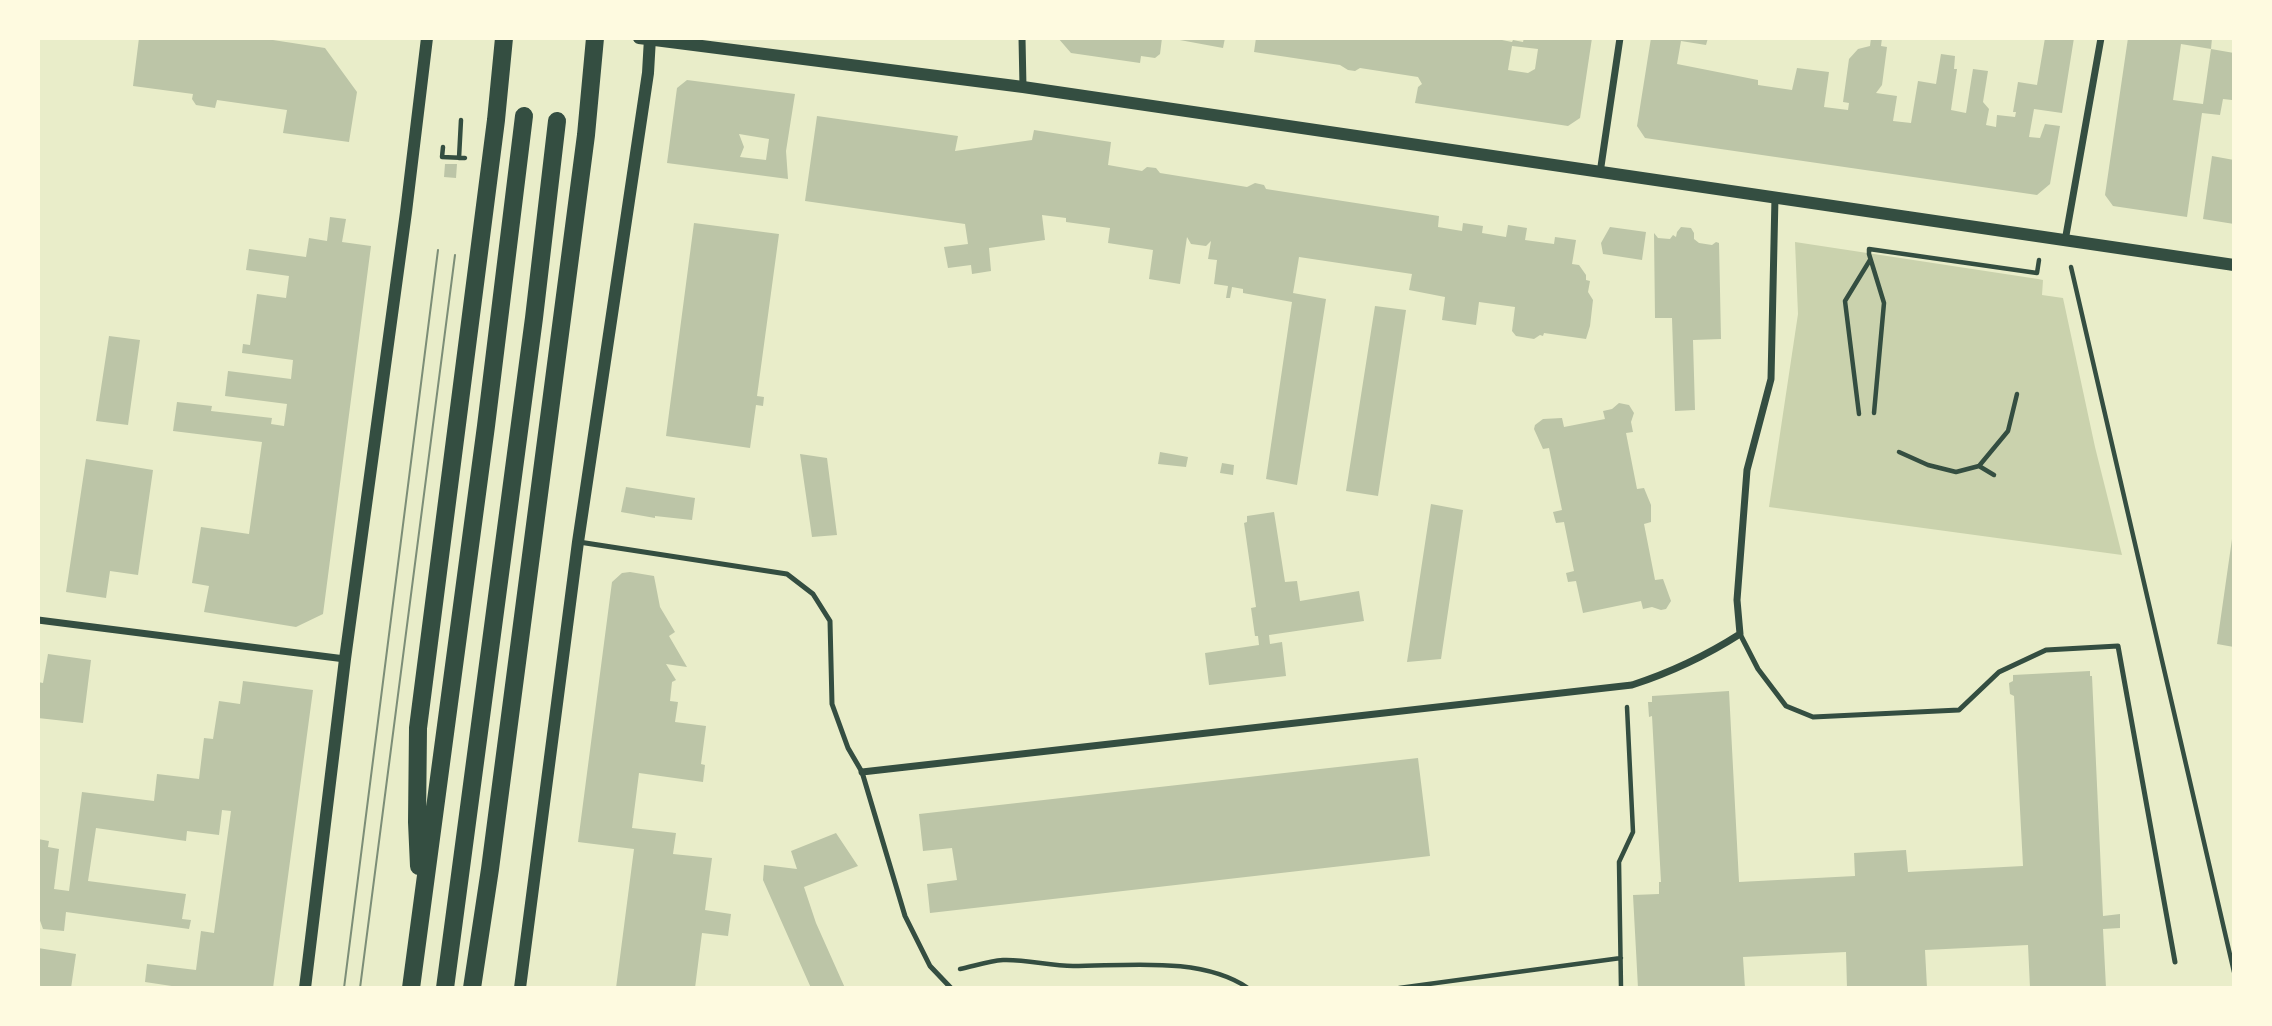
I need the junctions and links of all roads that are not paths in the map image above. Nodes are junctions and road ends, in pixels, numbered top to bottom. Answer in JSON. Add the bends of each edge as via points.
{"nodes":[{"id":1,"x":427,"y":38,"type":"edge"},
{"id":2,"x":504,"y":38,"type":"edge"},
{"id":3,"x":595,"y":38,"type":"edge"},
{"id":4,"x":1022,"y":38,"type":"edge"},
{"id":5,"x":1620,"y":38,"type":"edge"},
{"id":6,"x":2101,"y":38,"type":"edge"},
{"id":7,"x":646,"y":39,"type":"edge"},
{"id":8,"x":1023,"y":87,"type":"junction"},
{"id":9,"x":524,"y":116,"type":"dead end"},
{"id":10,"x":556,"y":121,"type":"dead end"},
{"id":11,"x":1600,"y":173,"type":"junction"},
{"id":12,"x":1775,"y":196,"type":"junction"},
{"id":13,"x":2065,"y":241,"type":"junction"},
{"id":14,"x":2234,"y":265,"type":"edge"},
{"id":15,"x":578,"y":542,"type":"junction"},
{"id":16,"x":38,"y":620,"type":"edge"},
{"id":17,"x":1740,"y":634,"type":"junction"},
{"id":18,"x":345,"y":659,"type":"junction"},
{"id":19,"x":862,"y":772,"type":"junction"},
{"id":20,"x":422,"y":905,"type":"junction"},
{"id":21,"x":2175,"y":962,"type":"dead end"},
{"id":22,"x":305,"y":988,"type":"edge"},
{"id":23,"x":411,"y":988,"type":"edge"},
{"id":24,"x":445,"y":988,"type":"edge"},
{"id":25,"x":472,"y":988,"type":"edge"},
{"id":26,"x":520,"y":988,"type":"edge"},
{"id":27,"x":951,"y":988,"type":"edge"}],
"edges":[{"from":1,"to":18,"type":"street"},
{"from":2,"to":20,"type":"main road","via":[[418,728]]},
{"from":3,"to":25,"type":"main road","via":[[581,175]]},
{"from":4,"to":8,"type":"street"},
{"from":5,"to":11,"type":"street"},
{"from":6,"to":13,"type":"street"},
{"from":7,"to":8,"type":"street"},
{"from":7,"to":15,"type":"street","via":[[643,112]]},
{"from":8,"to":11,"type":"street"},
{"from":9,"to":20,"type":"main road"},
{"from":10,"to":24,"type":"main road"},
{"from":11,"to":12,"type":"street"},
{"from":12,"to":13,"type":"street"},
{"from":12,"to":17,"type":"street","via":[[1771,379],[1747,470],[1737,600]]},
{"from":13,"to":14,"type":"street"},
{"from":15,"to":19,"type":"lane","via":[[787,574],[813,594],[830,621],[832,704]]},
{"from":15,"to":26,"type":"street"},
{"from":16,"to":18,"type":"street"},
{"from":17,"to":19,"type":"street","via":[[1674,672],[1625,685]]},
{"from":17,"to":21,"type":"lane","via":[[1758,669],[1786,706],[1813,717],[1959,710],[1999,672],[2046,650],[2118,646]]},
{"from":18,"to":22,"type":"street"},
{"from":19,"to":27,"type":"lane","via":[[905,916],[930,965]]},
{"from":20,"to":23,"type":"main road"}]}
